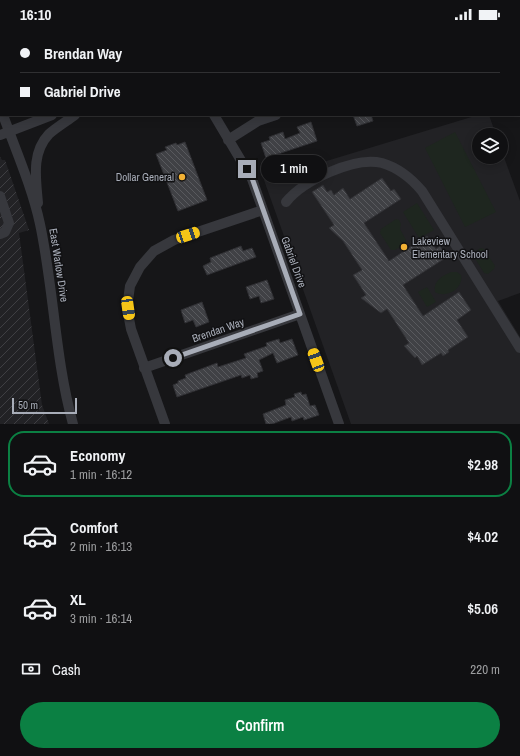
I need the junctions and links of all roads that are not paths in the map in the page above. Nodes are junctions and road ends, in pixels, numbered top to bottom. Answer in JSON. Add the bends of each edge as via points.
{"nodes":[{"id":1,"x":3,"y":116,"type":"edge"},
{"id":2,"x":49,"y":116,"type":"edge"},
{"id":3,"x":74,"y":116,"type":"edge"},
{"id":4,"x":215,"y":116,"type":"edge"},
{"id":5,"x":273,"y":116,"type":"edge"},
{"id":6,"x":4,"y":133,"type":"edge"},
{"id":7,"x":228,"y":140,"type":"junction"},
{"id":8,"x":0,"y":196,"type":"edge"},
{"id":9,"x":286,"y":202,"type":"dead end"},
{"id":10,"x":263,"y":210,"type":"junction"},
{"id":11,"x":40,"y":223,"type":"junction"},
{"id":12,"x":0,"y":234,"type":"edge"},
{"id":13,"x":300,"y":314,"type":"junction"},
{"id":14,"x":520,"y":348,"type":"edge"},
{"id":15,"x":144,"y":368,"type":"junction"},
{"id":16,"x":73,"y":424,"type":"edge"},
{"id":17,"x":165,"y":424,"type":"edge"},
{"id":18,"x":339,"y":424,"type":"edge"}],
"edges":[{"from":1,"to":6,"type":"street","name":"East Warlow Drive"},
{"from":2,"to":6,"type":"street"},
{"from":3,"to":11,"type":"street","via":[[50,134],[39,148],[36,180]]},
{"from":4,"to":7,"type":"street","name":"Gabriel Drive"},
{"from":5,"to":7,"type":"street","via":[[258,121]]},
{"from":6,"to":11,"type":"street","name":"East Warlow Drive","via":[[26,178]]},
{"from":7,"to":10,"type":"street","name":"Gabriel Drive","via":[[252,178]]},
{"from":8,"to":12,"type":"street","via":[[9,222],[5,232]]},
{"from":9,"to":14,"type":"street","via":[[302,187],[323,174],[363,163],[380,163],[409,176],[422,191]]},
{"from":10,"to":13,"type":"street","name":"Gabriel Drive"},
{"from":10,"to":15,"type":"street","via":[[174,240],[154,251],[140,267],[130,286],[128,308],[131,329]]},
{"from":11,"to":16,"type":"street","name":"East Warlow Drive","via":[[52,291],[58,350]]},
{"from":13,"to":15,"type":"street","name":"Brendan Way"},
{"from":13,"to":18,"type":"street","name":"Gabriel Drive"},
{"from":15,"to":17,"type":"street"}]}
